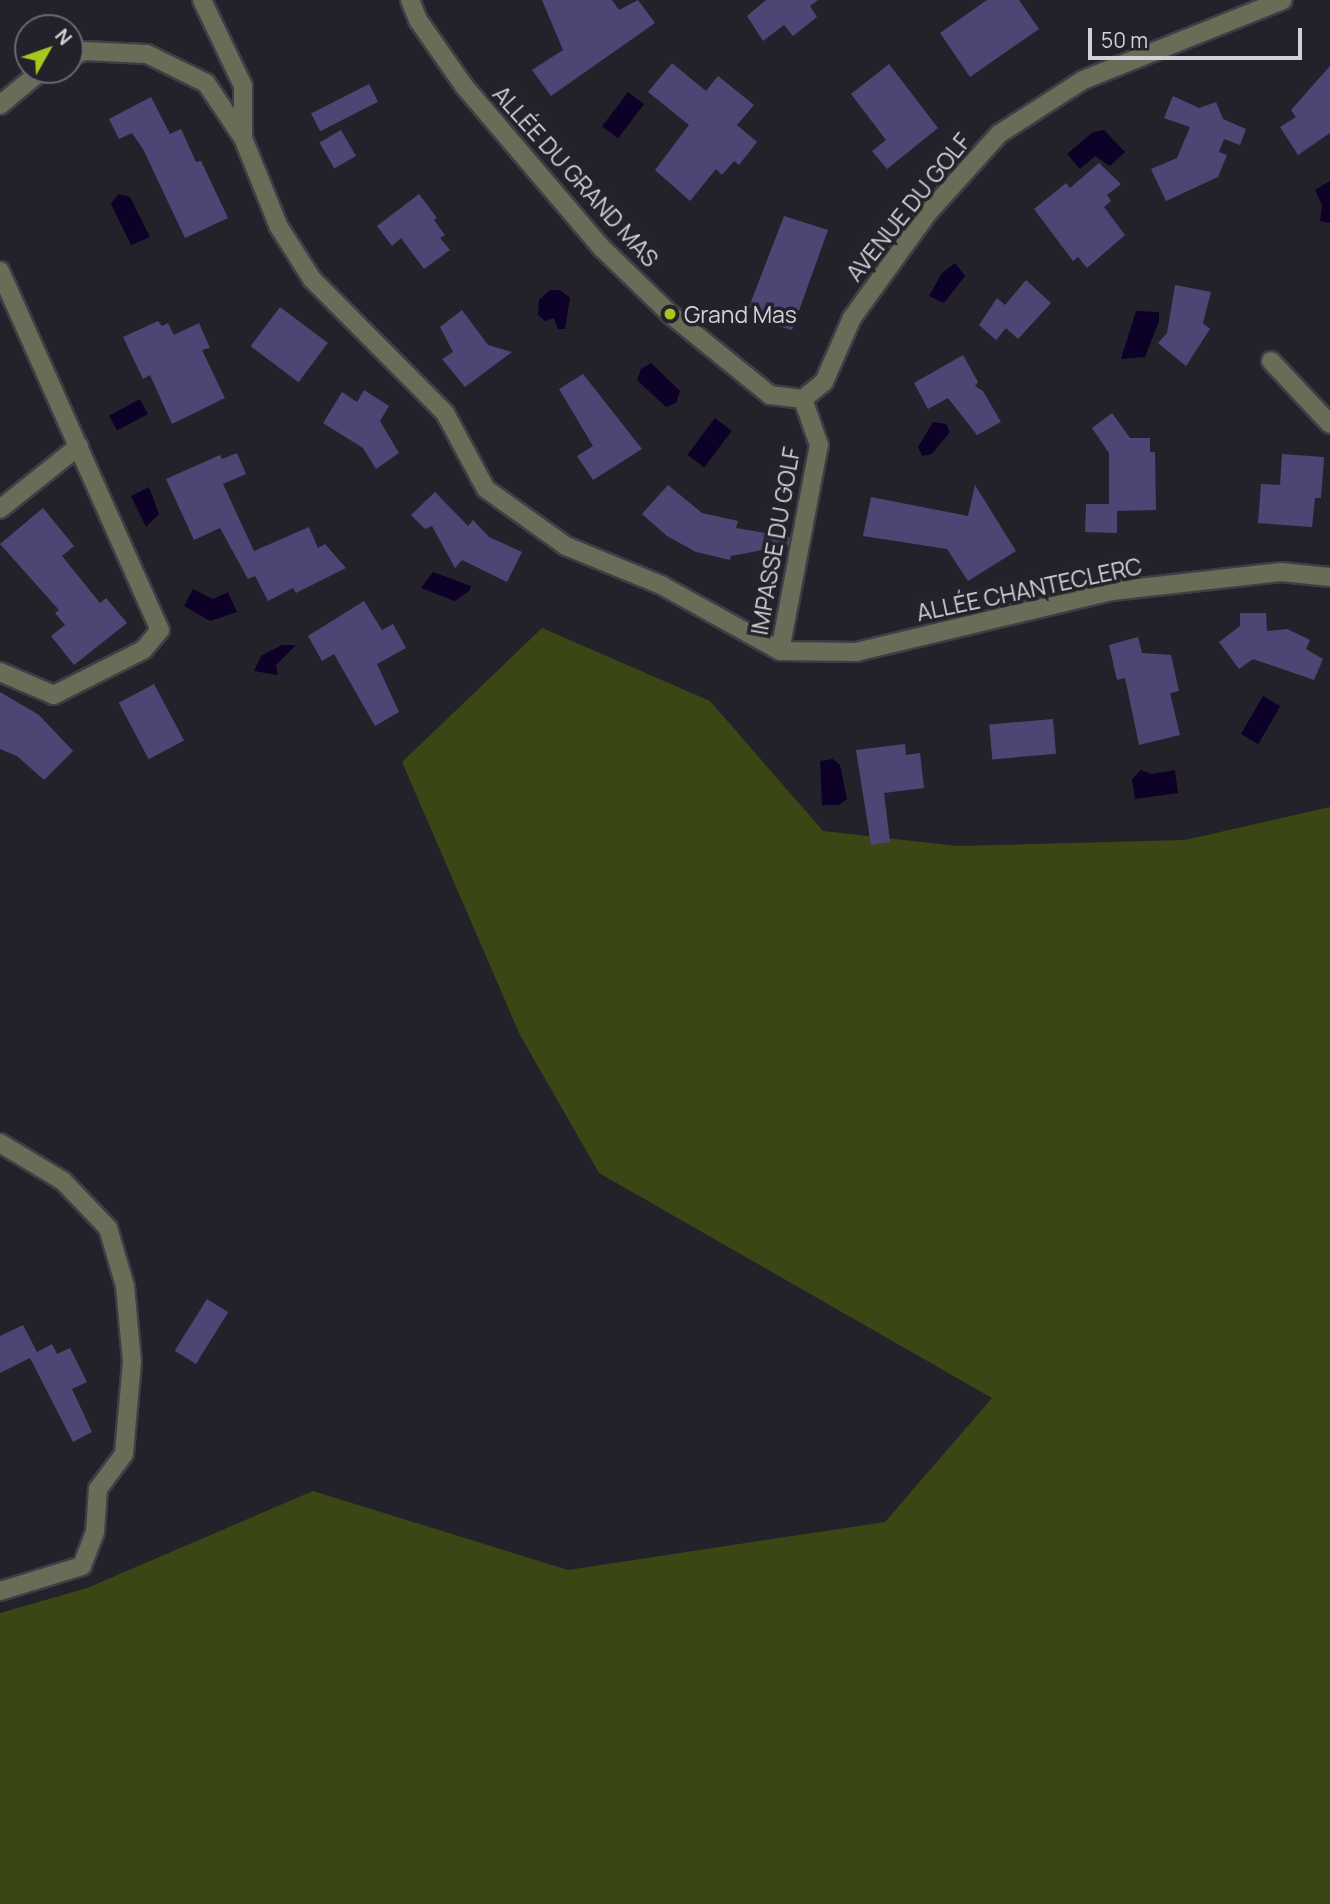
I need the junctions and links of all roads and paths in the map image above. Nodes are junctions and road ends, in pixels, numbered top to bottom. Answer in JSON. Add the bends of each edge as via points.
{"nodes":[{"id":1,"x":202,"y":0,"type":"edge"},
{"id":2,"x":410,"y":0,"type":"edge"},
{"id":3,"x":1283,"y":0,"type":"edge"},
{"id":4,"x":84,"y":51,"type":"edge"},
{"id":5,"x":25,"y":84,"type":"edge"},
{"id":6,"x":0,"y":105,"type":"edge"},
{"id":7,"x":243,"y":138,"type":"junction"},
{"id":8,"x":0,"y":271,"type":"edge"},
{"id":9,"x":1271,"y":361,"type":"dead end"},
{"id":10,"x":803,"y":399,"type":"junction"},
{"id":11,"x":1330,"y":424,"type":"edge"},
{"id":12,"x":79,"y":446,"type":"junction"},
{"id":13,"x":0,"y":509,"type":"edge"},
{"id":14,"x":1330,"y":577,"type":"edge"},
{"id":15,"x":780,"y":651,"type":"junction"},
{"id":16,"x":0,"y":672,"type":"edge"},
{"id":17,"x":0,"y":1143,"type":"edge"},
{"id":18,"x":0,"y":1591,"type":"edge"}],
"edges":[{"from":1,"to":7,"type":"street","via":[[243,86]]},
{"from":2,"to":10,"type":"street","name":"ALLÉE DU GRAND MAS","via":[[418,20],[464,86],[602,248],[670,314],[770,395]]},
{"from":3,"to":10,"type":"street","name":"AVENUE DU GOLF","via":[[1083,80],[999,134],[928,214],[852,318],[824,382]]},
{"from":4,"to":7,"type":"street","via":[[147,54],[206,83]]},
{"from":5,"to":6,"type":"street"},
{"from":7,"to":15,"type":"street","via":[[279,227],[312,279],[445,413],[486,489],[566,546],[661,584]]},
{"from":8,"to":12,"type":"street"},
{"from":9,"to":11,"type":"street"},
{"from":10,"to":15,"type":"street","name":"IMPASSE DU GOLF","via":[[819,445]]},
{"from":12,"to":13,"type":"street"},
{"from":12,"to":16,"type":"street","via":[[160,630],[143,650],[54,695]]},
{"from":14,"to":15,"type":"street","name":"ALLÉE CHANTECLERC","via":[[1281,572],[1112,591],[856,652]]},
{"from":17,"to":18,"type":"street","via":[[62,1181],[107,1227],[125,1286],[132,1362],[124,1454],[98,1489],[95,1532],[82,1566]]}]}
